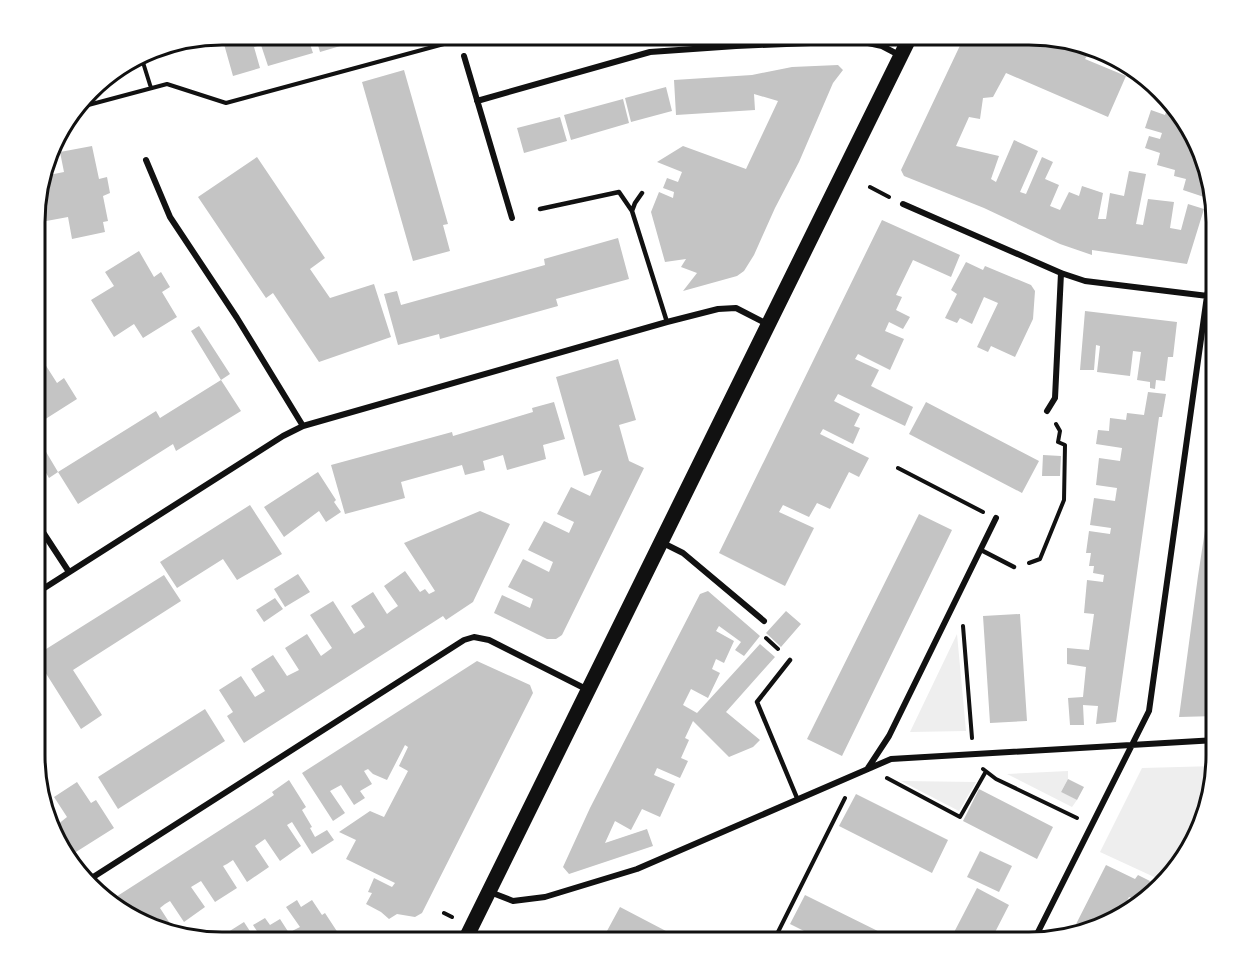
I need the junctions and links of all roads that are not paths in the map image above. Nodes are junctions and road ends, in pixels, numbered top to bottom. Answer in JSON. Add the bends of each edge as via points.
{"nodes":[{"id":1,"x":757,"y":45,"type":"edge"},
{"id":2,"x":878,"y":45,"type":"edge"},
{"id":3,"x":906,"y":45,"type":"edge"},
{"id":4,"x":464,"y":56,"type":"dead end"},
{"id":5,"x":901,"y":56,"type":"junction"},
{"id":6,"x":477,"y":101,"type":"junction"},
{"id":7,"x":146,"y":160,"type":"dead end"},
{"id":8,"x":642,"y":194,"type":"dead end"},
{"id":9,"x":903,"y":204,"type":"dead end"},
{"id":10,"x":540,"y":209,"type":"dead end"},
{"id":11,"x":632,"y":212,"type":"junction"},
{"id":12,"x":512,"y":218,"type":"dead end"},
{"id":13,"x":1061,"y":273,"type":"junction"},
{"id":14,"x":1206,"y":296,"type":"edge"},
{"id":15,"x":1206,"y":303,"type":"edge"},
{"id":16,"x":667,"y":322,"type":"junction"},
{"id":17,"x":768,"y":325,"type":"junction"},
{"id":18,"x":1047,"y":411,"type":"road end"},
{"id":19,"x":303,"y":426,"type":"junction"},
{"id":20,"x":996,"y":518,"type":"road end"},
{"id":21,"x":45,"y":535,"type":"edge"},
{"id":22,"x":661,"y":542,"type":"junction"},
{"id":23,"x":981,"y":550,"type":"junction"},
{"id":24,"x":1014,"y":567,"type":"road end"},
{"id":25,"x":69,"y":572,"type":"junction"},
{"id":26,"x":45,"y":588,"type":"edge"},
{"id":27,"x":764,"y":621,"type":"road end"},
{"id":28,"x":790,"y":660,"type":"road end"},
{"id":29,"x":588,"y":691,"type":"junction"},
{"id":30,"x":1206,"y":741,"type":"edge"},
{"id":31,"x":1132,"y":744,"type":"junction"},
{"id":32,"x":868,"y":768,"type":"junction"},
{"id":33,"x":797,"y":798,"type":"junction"},
{"id":34,"x":94,"y":877,"type":"edge"},
{"id":35,"x":489,"y":891,"type":"junction"},
{"id":36,"x":1038,"y":931,"type":"edge"},
{"id":37,"x":469,"y":932,"type":"edge"}],
"edges":[{"from":1,"to":6,"type":"street","via":[[650,52]]},
{"from":2,"to":5,"type":"street"},
{"from":3,"to":5,"type":"main road"},
{"from":4,"to":6,"type":"street"},
{"from":5,"to":17,"type":"main road"},
{"from":6,"to":12,"type":"street"},
{"from":7,"to":19,"type":"street","via":[[170,217]]},
{"from":8,"to":11,"type":"lane"},
{"from":9,"to":13,"type":"street"},
{"from":10,"to":11,"type":"lane","via":[[619,192]]},
{"from":11,"to":16,"type":"lane"},
{"from":13,"to":14,"type":"street","via":[[1085,281]]},
{"from":13,"to":18,"type":"street","via":[[1055,398]]},
{"from":15,"to":31,"type":"street","via":[[1149,711]]},
{"from":16,"to":17,"type":"street","via":[[736,308]]},
{"from":16,"to":19,"type":"street"},
{"from":17,"to":22,"type":"main road"},
{"from":19,"to":25,"type":"street"},
{"from":20,"to":23,"type":"street"},
{"from":21,"to":25,"type":"street"},
{"from":22,"to":27,"type":"street","via":[[683,553]]},
{"from":22,"to":29,"type":"main road"},
{"from":23,"to":24,"type":"lane"},
{"from":23,"to":32,"type":"street","via":[[889,736]]},
{"from":25,"to":26,"type":"street"},
{"from":28,"to":33,"type":"lane","via":[[757,702]]},
{"from":29,"to":34,"type":"street","via":[[489,640],[464,640]]},
{"from":29,"to":35,"type":"main road"},
{"from":30,"to":31,"type":"street"},
{"from":31,"to":32,"type":"street","via":[[891,759]]},
{"from":31,"to":36,"type":"street"},
{"from":32,"to":33,"type":"street"},
{"from":33,"to":35,"type":"street","via":[[637,869],[545,897],[513,902]]},
{"from":35,"to":37,"type":"main road"}]}
